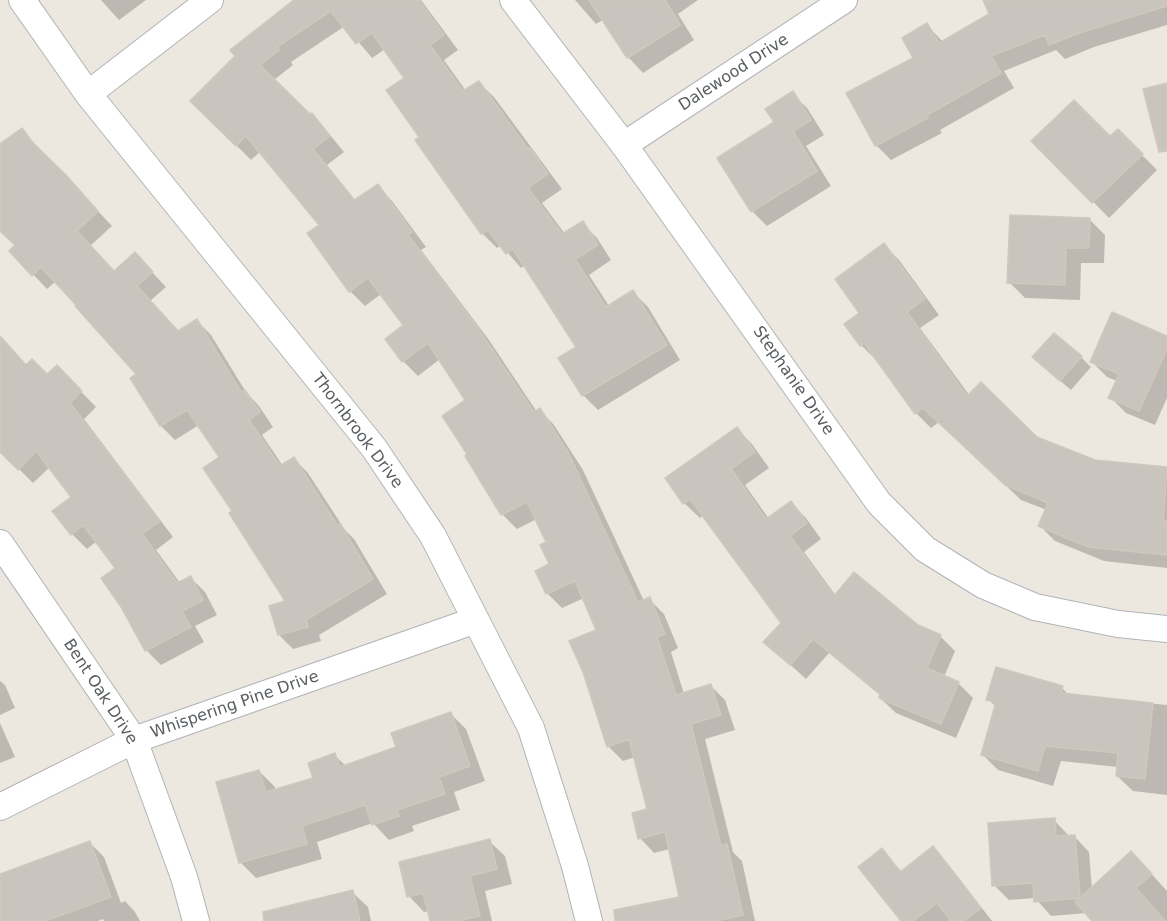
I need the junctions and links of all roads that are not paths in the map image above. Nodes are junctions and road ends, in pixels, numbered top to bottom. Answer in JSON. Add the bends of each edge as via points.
{"nodes":[{"id":1,"x":22,"y":0,"type":"edge"},
{"id":2,"x":210,"y":0,"type":"edge"},
{"id":3,"x":513,"y":0,"type":"edge"},
{"id":4,"x":844,"y":0,"type":"edge"},
{"id":5,"x":88,"y":94,"type":"junction"},
{"id":6,"x":624,"y":145,"type":"junction"},
{"id":7,"x":0,"y":543,"type":"edge"},
{"id":8,"x":476,"y":620,"type":"junction"},
{"id":9,"x":1167,"y":629,"type":"edge"},
{"id":10,"x":134,"y":740,"type":"junction"},
{"id":11,"x":0,"y":807,"type":"edge"},
{"id":12,"x":196,"y":921,"type":"edge"},
{"id":13,"x":589,"y":921,"type":"edge"}],
"edges":[{"from":1,"to":5,"type":"street","name":"Thornbrook Drive"},
{"from":2,"to":5,"type":"street"},
{"from":3,"to":6,"type":"street","name":"Stephanie Drive"},
{"from":4,"to":6,"type":"street","name":"Dalewood Drive"},
{"from":5,"to":8,"type":"street","name":"Thornbrook Drive","via":[[374,448],[433,536]]},
{"from":6,"to":9,"type":"street","name":"Stephanie Drive","via":[[879,503],[925,549],[983,585],[1035,607],[1118,624]]},
{"from":7,"to":10,"type":"street","name":"Bent Oak Drive"},
{"from":8,"to":10,"type":"street","name":"Whispering Pine Drive"},
{"from":8,"to":13,"type":"street","name":"Thornbrook Drive","via":[[531,728]]},
{"from":10,"to":11,"type":"street","name":"Whispering Pine Drive"},
{"from":10,"to":12,"type":"street","name":"Bent Oak Drive"}]}
